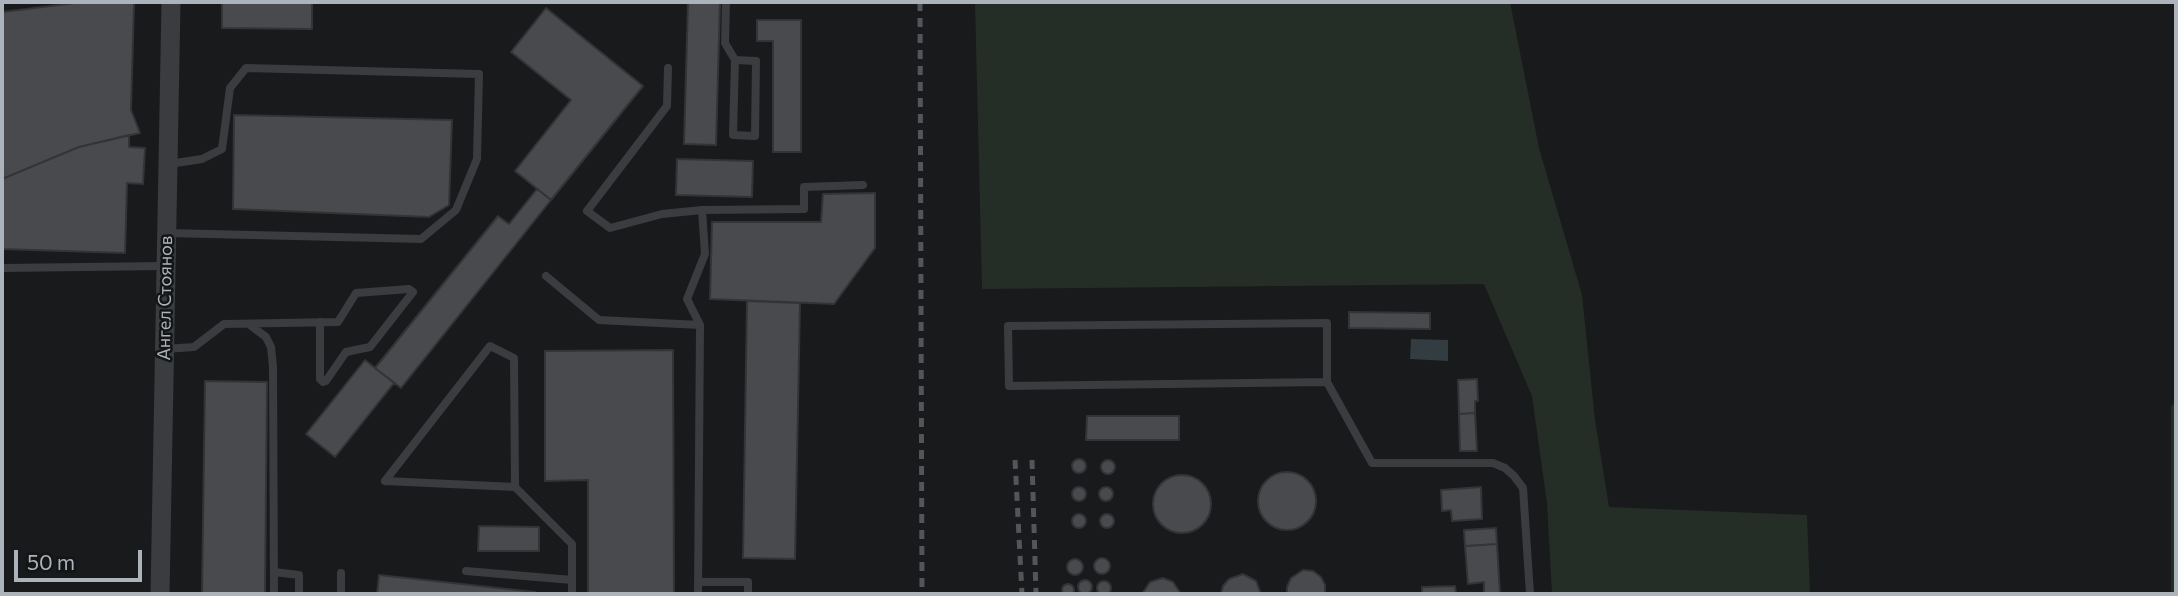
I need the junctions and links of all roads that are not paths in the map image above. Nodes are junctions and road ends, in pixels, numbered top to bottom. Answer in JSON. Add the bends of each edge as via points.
{"nodes":[{"id":1,"x":171,"y":2,"type":"edge"},
{"id":2,"x":726,"y":2,"type":"edge"},
{"id":3,"x":734,"y":60,"type":"junction"},
{"id":4,"x":668,"y":68,"type":"dead end"},
{"id":5,"x":168,"y":164,"type":"junction"},
{"id":6,"x":863,"y":185,"type":"dead end"},
{"id":7,"x":702,"y":210,"type":"junction"},
{"id":8,"x":167,"y":233,"type":"junction"},
{"id":9,"x":166,"y":266,"type":"junction"},
{"id":10,"x":2,"y":268,"type":"edge"},
{"id":11,"x":546,"y":276,"type":"dead end"},
{"id":12,"x":320,"y":322,"type":"junction"},
{"id":13,"x":247,"y":323,"type":"junction"},
{"id":14,"x":700,"y":325,"type":"junction"},
{"id":15,"x":164,"y":349,"type":"junction"},
{"id":16,"x":1327,"y":382,"type":"junction"},
{"id":17,"x":515,"y":487,"type":"junction"},
{"id":18,"x":466,"y":571,"type":"dead end"},
{"id":19,"x":274,"y":572,"type":"junction"},
{"id":20,"x":341,"y":573,"type":"dead end"},
{"id":21,"x":572,"y":580,"type":"junction"},
{"id":22,"x":699,"y":582,"type":"junction"},
{"id":23,"x":160,"y":594,"type":"edge"},
{"id":24,"x":274,"y":594,"type":"edge"},
{"id":25,"x":299,"y":594,"type":"edge"},
{"id":26,"x":341,"y":594,"type":"edge"},
{"id":27,"x":572,"y":594,"type":"edge"},
{"id":28,"x":698,"y":594,"type":"edge"},
{"id":29,"x":748,"y":594,"type":"edge"},
{"id":30,"x":1530,"y":594,"type":"edge"}],
"edges":[{"from":1,"to":5,"type":"street","name":"Ангел Стоянов"},
{"from":2,"to":3,"type":"lane","via":[[725,43]]},
{"from":3,"to":3,"type":"lane","via":[[756,61],[755,136],[733,135]]},
{"from":4,"to":7,"type":"lane","via":[[667,106],[587,211],[610,228],[662,214]]},
{"from":5,"to":8,"type":"street","name":"Ангел Стоянов"},
{"from":5,"to":8,"type":"lane","via":[[202,159],[222,149],[230,88],[246,68],[479,74],[477,159],[456,210],[421,239]]},
{"from":6,"to":7,"type":"lane","via":[[804,187],[804,209]]},
{"from":7,"to":14,"type":"lane","via":[[705,254],[687,299]]},
{"from":8,"to":9,"type":"street","name":"Ангел Стоянов"},
{"from":9,"to":10,"type":"lane"},
{"from":9,"to":15,"type":"street","name":"Ангел Стоянов"},
{"from":11,"to":14,"type":"lane","via":[[600,320]]},
{"from":12,"to":12,"type":"lane","via":[[320,379],[326,382],[346,352],[370,347],[413,292],[356,293],[341,320]]},
{"from":12,"to":13,"type":"lane"},
{"from":13,"to":15,"type":"lane","via":[[224,324],[194,347]]},
{"from":13,"to":19,"type":"lane","via":[[266,337],[271,347]]},
{"from":14,"to":22,"type":"lane"},
{"from":15,"to":23,"type":"street","name":"Ангел Стоянов"},
{"from":16,"to":16,"type":"lane","via":[[1009,386],[1008,326],[1327,323]]},
{"from":16,"to":30,"type":"lane","via":[[1372,463],[1493,463],[1514,475],[1525,502]]},
{"from":17,"to":17,"type":"lane","via":[[385,481],[490,346],[514,358]]},
{"from":17,"to":21,"type":"lane","via":[[572,544]]},
{"from":18,"to":21,"type":"lane"},
{"from":19,"to":24,"type":"lane"},
{"from":19,"to":25,"type":"lane","via":[[299,575]]},
{"from":20,"to":26,"type":"lane"},
{"from":21,"to":27,"type":"lane"},
{"from":22,"to":28,"type":"lane"},
{"from":22,"to":29,"type":"lane","via":[[748,582]]}]}
